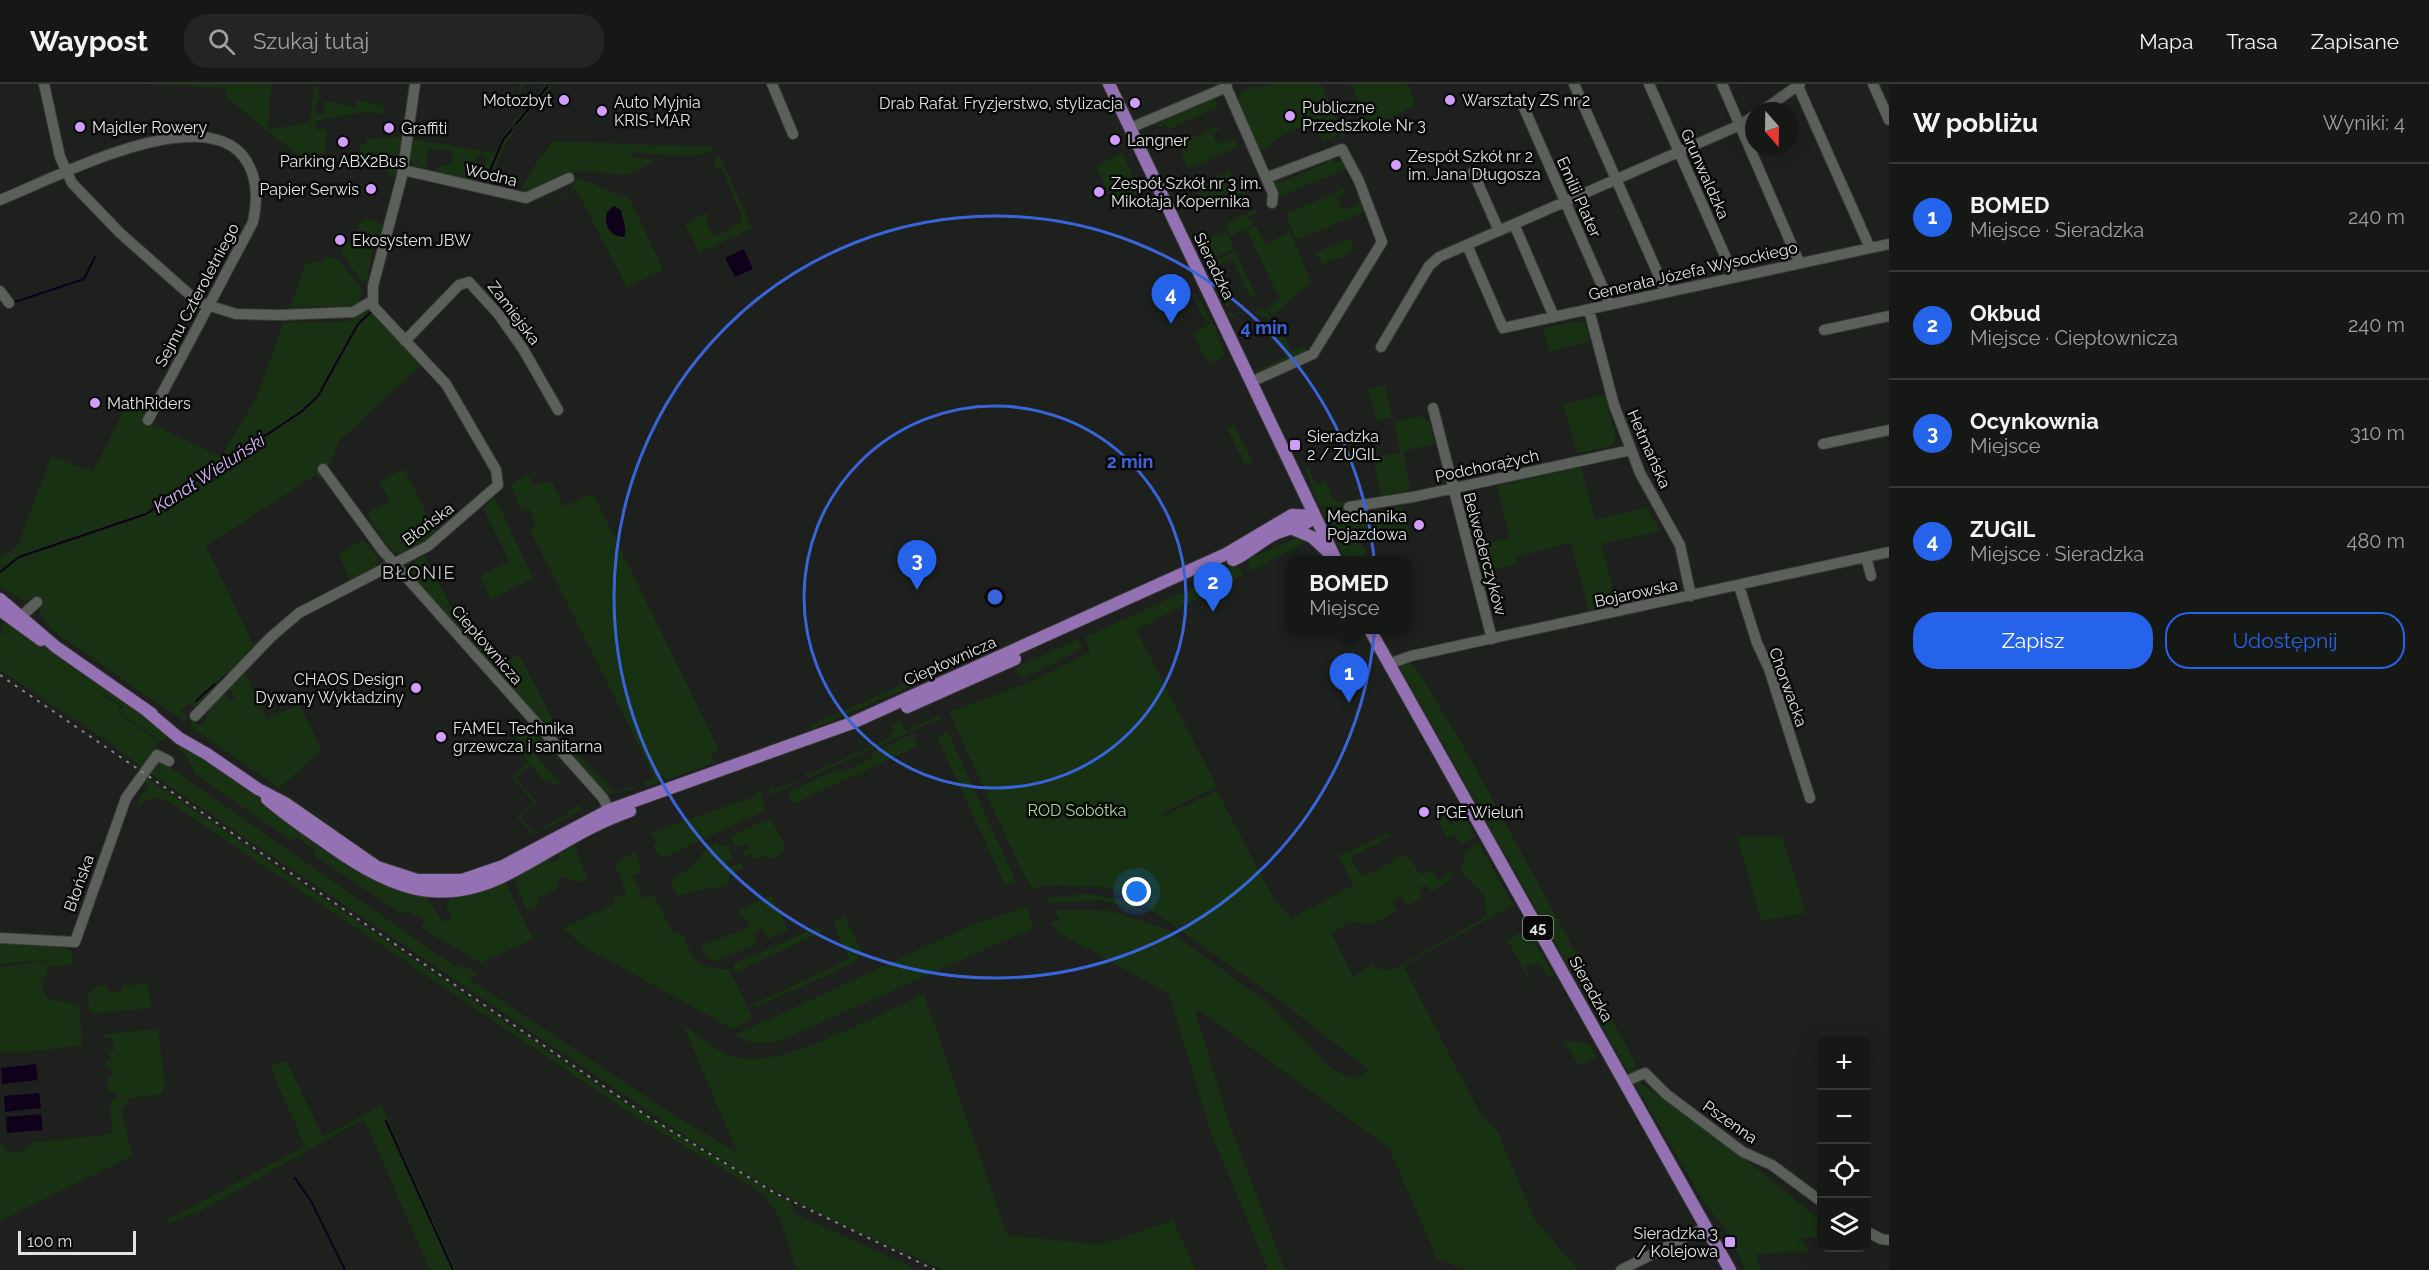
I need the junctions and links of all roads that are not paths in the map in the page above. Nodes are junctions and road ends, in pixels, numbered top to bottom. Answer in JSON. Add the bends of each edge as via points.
{"nodes":[{"id":1,"x":44,"y":84,"type":"edge"},
{"id":2,"x":415,"y":84,"type":"edge"},
{"id":3,"x":772,"y":84,"type":"edge"},
{"id":4,"x":1109,"y":84,"type":"edge"},
{"id":5,"x":1574,"y":84,"type":"edge"},
{"id":6,"x":1649,"y":84,"type":"edge"},
{"id":7,"x":1722,"y":84,"type":"edge"},
{"id":8,"x":1873,"y":84,"type":"edge"},
{"id":9,"x":1798,"y":85,"type":"edge"},
{"id":10,"x":1226,"y":86,"type":"edge"},
{"id":11,"x":1521,"y":101,"type":"dead end"},
{"id":12,"x":1774,"y":102,"type":"edge"},
{"id":13,"x":1889,"y":120,"type":"edge"},
{"id":14,"x":1745,"y":122,"type":"edge"},
{"id":15,"x":1740,"y":125,"type":"junction"},
{"id":16,"x":1130,"y":128,"type":"junction"},
{"id":17,"x":793,"y":134,"type":"dead end"},
{"id":18,"x":1679,"y":152,"type":"junction"},
{"id":19,"x":403,"y":170,"type":"junction"},
{"id":20,"x":1473,"y":172,"type":"dead end"},
{"id":21,"x":66,"y":173,"type":"junction"},
{"id":22,"x":569,"y":178,"type":"dead end"},
{"id":23,"x":1266,"y":178,"type":"junction"},
{"id":24,"x":1617,"y":179,"type":"junction"},
{"id":25,"x":0,"y":200,"type":"edge"},
{"id":26,"x":1565,"y":201,"type":"junction"},
{"id":27,"x":1272,"y":203,"type":"dead end"},
{"id":28,"x":1514,"y":224,"type":"junction"},
{"id":29,"x":1499,"y":231,"type":"junction"},
{"id":30,"x":1889,"y":244,"type":"edge"},
{"id":31,"x":1467,"y":245,"type":"junction"},
{"id":32,"x":1870,"y":248,"type":"junction"},
{"id":33,"x":1800,"y":262,"type":"junction"},
{"id":34,"x":1734,"y":276,"type":"junction"},
{"id":35,"x":0,"y":291,"type":"edge"},
{"id":36,"x":1666,"y":292,"type":"junction"},
{"id":37,"x":372,"y":301,"type":"junction"},
{"id":38,"x":9,"y":303,"type":"dead end"},
{"id":39,"x":1610,"y":304,"type":"junction"},
{"id":40,"x":209,"y":307,"type":"junction"},
{"id":41,"x":1589,"y":310,"type":"junction"},
{"id":42,"x":1889,"y":316,"type":"edge"},
{"id":43,"x":1554,"y":317,"type":"junction"},
{"id":44,"x":1824,"y":330,"type":"dead end"},
{"id":45,"x":405,"y":341,"type":"junction"},
{"id":46,"x":1381,"y":347,"type":"dead end"},
{"id":47,"x":1251,"y":382,"type":"junction"},
{"id":48,"x":1433,"y":408,"type":"dead end"},
{"id":49,"x":558,"y":410,"type":"dead end"},
{"id":50,"x":148,"y":420,"type":"dead end"},
{"id":51,"x":1889,"y":430,"type":"edge"},
{"id":52,"x":1823,"y":444,"type":"dead end"},
{"id":53,"x":1631,"y":450,"type":"junction"},
{"id":54,"x":323,"y":469,"type":"dead end"},
{"id":55,"x":1302,"y":488,"type":"junction"},
{"id":56,"x":1452,"y":488,"type":"junction"},
{"id":57,"x":1349,"y":507,"type":"dead end"},
{"id":58,"x":1292,"y":515,"type":"junction"},
{"id":59,"x":1315,"y":516,"type":"junction"},
{"id":60,"x":1293,"y":529,"type":"junction"},
{"id":61,"x":1889,"y":552,"type":"edge"},
{"id":62,"x":1331,"y":556,"type":"edge"},
{"id":63,"x":1334,"y":556,"type":"edge"},
{"id":64,"x":1866,"y":557,"type":"junction"},
{"id":65,"x":395,"y":564,"type":"junction"},
{"id":66,"x":1871,"y":576,"type":"dead end"},
{"id":67,"x":1739,"y":586,"type":"junction"},
{"id":68,"x":1691,"y":596,"type":"junction"},
{"id":69,"x":0,"y":599,"type":"edge"},
{"id":70,"x":37,"y":602,"type":"dead end"},
{"id":71,"x":0,"y":610,"type":"edge"},
{"id":72,"x":18,"y":619,"type":"junction"},
{"id":73,"x":1372,"y":634,"type":"edge"},
{"id":74,"x":1492,"y":639,"type":"junction"},
{"id":75,"x":1389,"y":664,"type":"junction"},
{"id":76,"x":195,"y":716,"type":"dead end"},
{"id":77,"x":169,"y":761,"type":"dead end"},
{"id":78,"x":1810,"y":798,"type":"dead end"},
{"id":79,"x":608,"y":815,"type":"junction"},
{"id":80,"x":0,"y":938,"type":"edge"},
{"id":81,"x":1624,"y":1082,"type":"junction"},
{"id":82,"x":1817,"y":1199,"type":"edge"},
{"id":83,"x":1706,"y":1227,"type":"junction"},
{"id":84,"x":1871,"y":1234,"type":"edge"},
{"id":85,"x":1889,"y":1240,"type":"edge"},
{"id":86,"x":1622,"y":1270,"type":"edge"},
{"id":87,"x":1730,"y":1270,"type":"edge"}],
"edges":[{"from":1,"to":21,"type":"street"},
{"from":2,"to":19,"type":"street"},
{"from":3,"to":17,"type":"street"},
{"from":4,"to":16,"type":"main road","name":"Sieradzka"},
{"from":5,"to":24,"type":"street"},
{"from":6,"to":18,"type":"street","name":"Grunwaldzka"},
{"from":7,"to":15,"type":"street"},
{"from":8,"to":13,"type":"street"},
{"from":9,"to":12,"type":"street"},
{"from":9,"to":32,"type":"street"},
{"from":10,"to":16,"type":"street"},
{"from":10,"to":23,"type":"street"},
{"from":11,"to":26,"type":"street","name":"Emilii Plater"},
{"from":14,"to":15,"type":"street"},
{"from":15,"to":18,"type":"street"},
{"from":15,"to":33,"type":"street"},
{"from":16,"to":47,"type":"main road","name":"Sieradzka"},
{"from":18,"to":24,"type":"street"},
{"from":18,"to":34,"type":"street","name":"Grunwaldzka"},
{"from":19,"to":22,"type":"street","name":"Wodna","via":[[526,198]]},
{"from":19,"to":37,"type":"street","via":[[375,275]]},
{"from":20,"to":29,"type":"street"},
{"from":21,"to":25,"type":"street","name":"Sejmu Czteroletniego"},
{"from":21,"to":40,"type":"street","via":[[76,189],[120,233],[192,297]]},
{"from":21,"to":40,"type":"street","name":"Sejmu Czteroletniego","via":[[145,143],[175,137],[210,138],[239,152],[254,178],[255,211],[249,233]]},
{"from":23,"to":27,"type":"street","via":[[1273,194]]},
{"from":23,"to":47,"type":"street","via":[[1342,149],[1383,240],[1313,354]]},
{"from":24,"to":26,"type":"street"},
{"from":24,"to":36,"type":"street"},
{"from":26,"to":28,"type":"street"},
{"from":26,"to":39,"type":"street","name":"Emilii Plater"},
{"from":28,"to":29,"type":"street"},
{"from":28,"to":43,"type":"street"},
{"from":29,"to":31,"type":"street"},
{"from":30,"to":32,"type":"street","name":"Generała Józefa Wysockiego"},
{"from":31,"to":43,"type":"street","name":"Generała Józefa Wysockiego","via":[[1503,328]]},
{"from":31,"to":46,"type":"street","via":[[1434,260]]},
{"from":32,"to":33,"type":"street","name":"Generała Józefa Wysockiego"},
{"from":33,"to":34,"type":"street","name":"Generała Józefa Wysockiego"},
{"from":34,"to":36,"type":"street","name":"Generała Józefa Wysockiego"},
{"from":35,"to":38,"type":"street"},
{"from":36,"to":39,"type":"street","name":"Generała Józefa Wysockiego"},
{"from":37,"to":40,"type":"street","via":[[353,312],[326,315],[247,315]]},
{"from":37,"to":45,"type":"street","name":"Błońska","via":[[377,312]]},
{"from":39,"to":41,"type":"street","name":"Generała Józefa Wysockiego"},
{"from":40,"to":50,"type":"street","name":"Sejmu Czteroletniego"},
{"from":41,"to":43,"type":"street","name":"Generała Józefa Wysockiego"},
{"from":41,"to":53,"type":"street","name":"Hetmańska","via":[[1614,405]]},
{"from":42,"to":44,"type":"street"},
{"from":45,"to":49,"type":"street","name":"Zamiejska","via":[[459,285],[469,282],[523,349]]},
{"from":45,"to":65,"type":"street","name":"Błońska","via":[[446,384],[499,479],[493,492],[437,539]]},
{"from":47,"to":55,"type":"main road","name":"Sieradzka"},
{"from":48,"to":56,"type":"street","name":"Belwederczyków"},
{"from":51,"to":52,"type":"street"},
{"from":53,"to":56,"type":"street","name":"Podchorążych"},
{"from":53,"to":68,"type":"street","name":"Hetmańska","via":[[1680,545]]},
{"from":54,"to":65,"type":"street","name":"Ciepłownicza"},
{"from":55,"to":58,"type":"main road","via":[[1299,505]]},
{"from":55,"to":59,"type":"main road","name":"Sieradzka"},
{"from":56,"to":57,"type":"street","name":"Podchorążych"},
{"from":56,"to":74,"type":"street","name":"Belwederczyków"},
{"from":58,"to":59,"type":"main road"},
{"from":58,"to":79,"type":"main road","name":"Ciepłownicza","via":[[1226,554],[846,726]]},
{"from":59,"to":60,"type":"main road","name":"Ciepłownicza"},
{"from":59,"to":63,"type":"main road","name":"Sieradzka"},
{"from":60,"to":62,"type":"main road","via":[[1314,539]]},
{"from":60,"to":79,"type":"main road","name":"Ciepłownicza","via":[[1274,534],[1239,557],[854,732]]},
{"from":61,"to":64,"type":"street","name":"Bojarowska"},
{"from":64,"to":66,"type":"street"},
{"from":64,"to":67,"type":"street","name":"Bojarowska"},
{"from":65,"to":76,"type":"street","name":"Błońska","via":[[292,619]]},
{"from":65,"to":79,"type":"street","name":"Ciepłownicza","via":[[603,798]]},
{"from":67,"to":68,"type":"street","name":"Bojarowska"},
{"from":67,"to":78,"type":"street","name":"Chorwacka"},
{"from":68,"to":74,"type":"street","name":"Bojarowska"},
{"from":69,"to":72,"type":"main road","name":"Ciepłownicza"},
{"from":70,"to":72,"type":"street"},
{"from":71,"to":72,"type":"main road","name":"Ciepłownicza"},
{"from":72,"to":79,"type":"main road","name":"Ciepłownicza","via":[[147,711],[179,729],[258,789],[279,810],[365,870],[400,886],[431,891],[469,888],[500,878]]},
{"from":73,"to":75,"type":"main road","name":"Sieradzka","number":"45"},
{"from":74,"to":75,"type":"street","name":"Bojarowska"},
{"from":75,"to":81,"type":"main road","name":"Sieradzka","number":"45"},
{"from":77,"to":80,"type":"street","name":"Błońska","via":[[157,754],[129,793],[75,942]]},
{"from":81,"to":82,"type":"street","name":"Pszenna","via":[[1644,1073],[1743,1152],[1772,1165]]},
{"from":81,"to":83,"type":"main road","name":"Sieradzka","number":"45"},
{"from":83,"to":86,"type":"street"},
{"from":83,"to":87,"type":"main road","name":"Sieradzka","number":"45"},
{"from":84,"to":85,"type":"street"}]}
